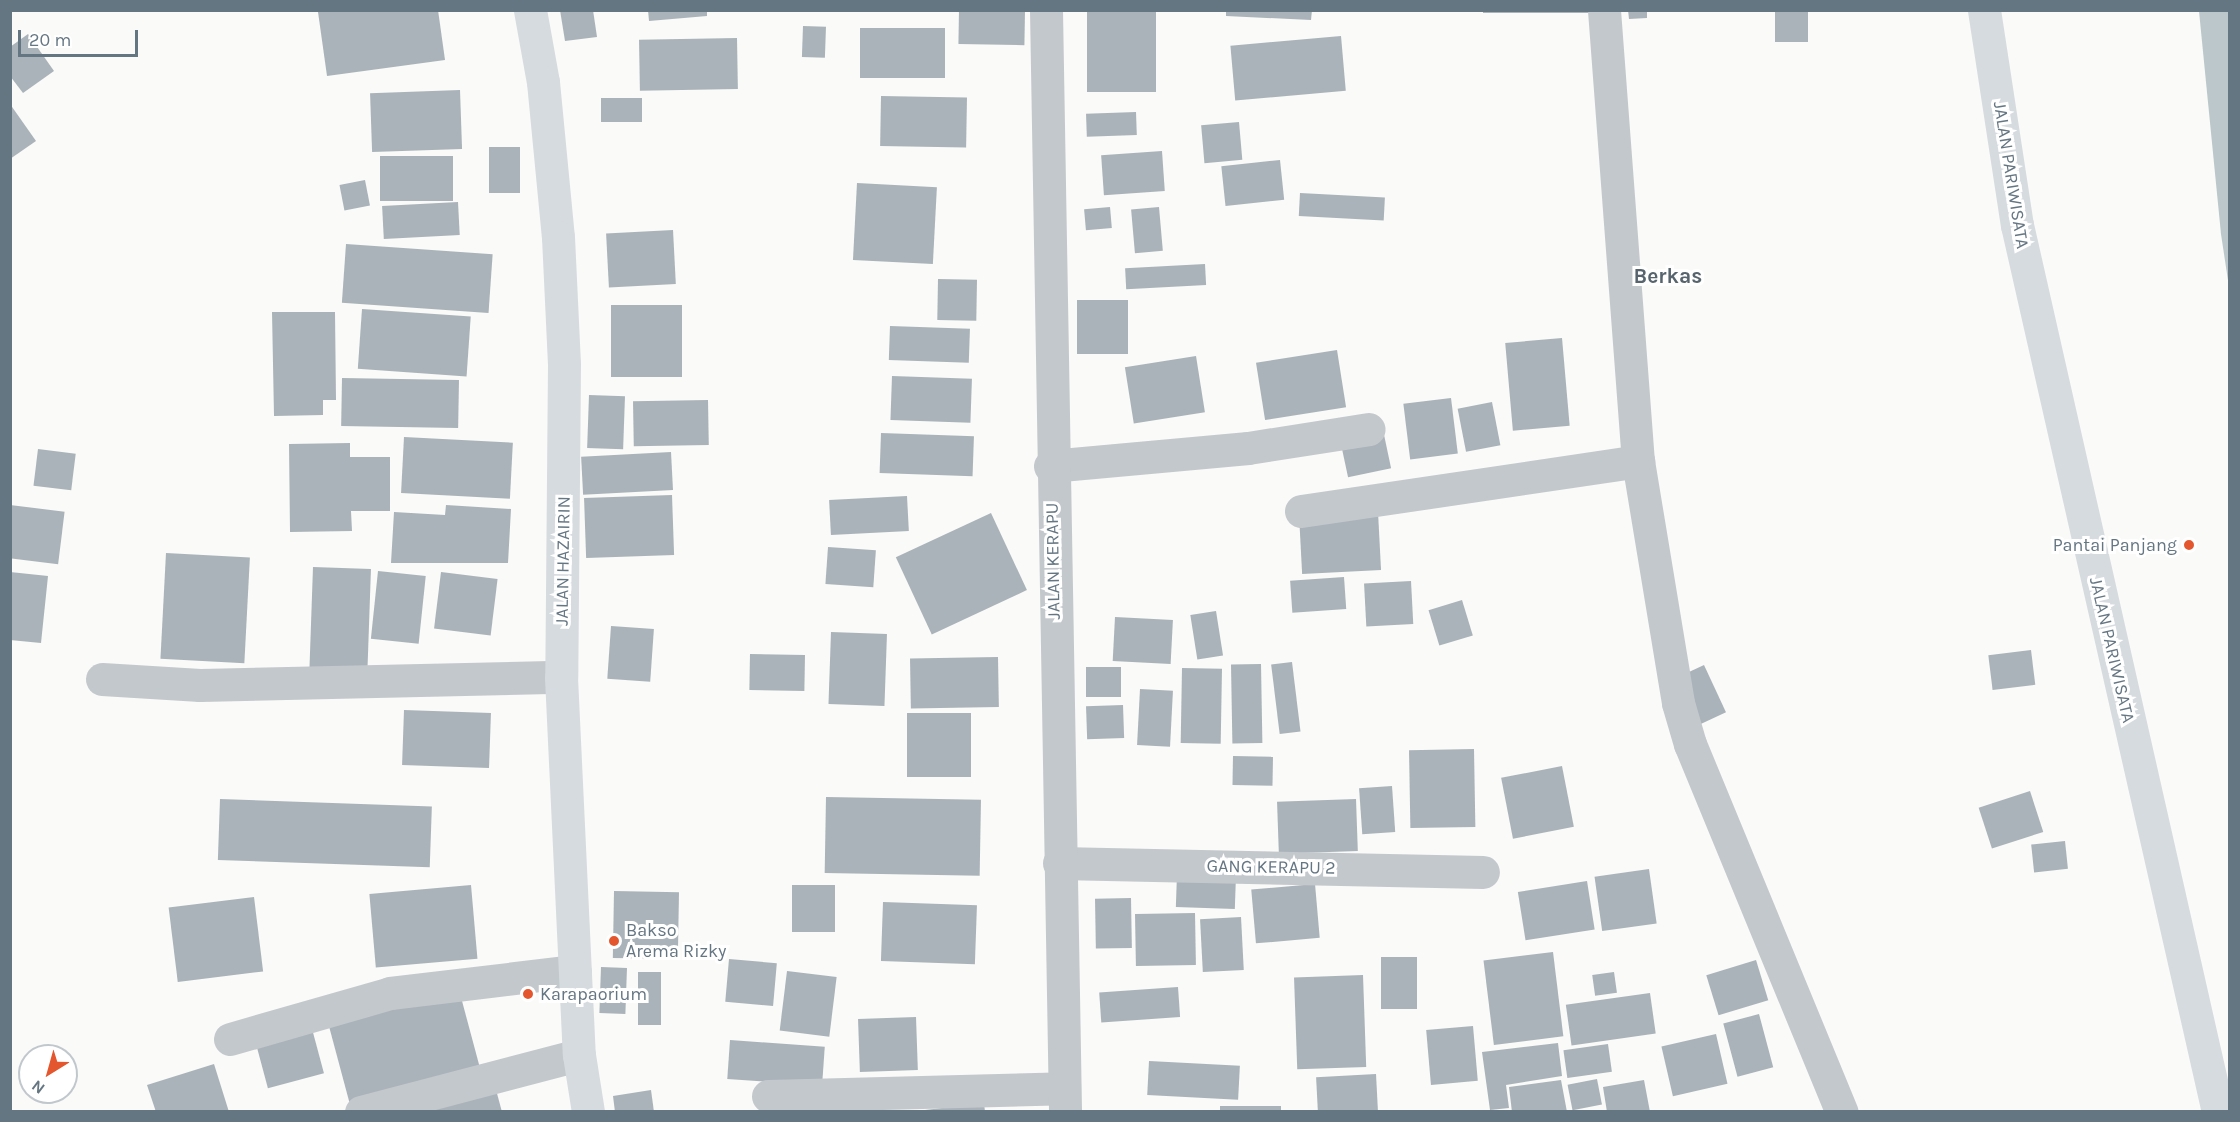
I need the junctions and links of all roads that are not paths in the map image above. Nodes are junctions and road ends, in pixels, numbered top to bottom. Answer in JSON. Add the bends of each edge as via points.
{"nodes":[{"id":1,"x":530,"y":10,"type":"edge"},
{"id":2,"x":1046,"y":10,"type":"edge"},
{"id":3,"x":1604,"y":10,"type":"edge"},
{"id":4,"x":1984,"y":10,"type":"edge"},
{"id":5,"x":1369,"y":429,"type":"dead end"},
{"id":6,"x":1638,"y":461,"type":"junction"},
{"id":7,"x":1050,"y":466,"type":"junction"},
{"id":8,"x":1301,"y":512,"type":"dead end"},
{"id":9,"x":561,"y":677,"type":"junction"},
{"id":10,"x":102,"y":679,"type":"dead end"},
{"id":11,"x":1059,"y":863,"type":"junction"},
{"id":12,"x":1484,"y":872,"type":"dead end"},
{"id":13,"x":575,"y":971,"type":"junction"},
{"id":14,"x":230,"y":1039,"type":"dead end"},
{"id":15,"x":579,"y":1055,"type":"junction"},
{"id":16,"x":768,"y":1096,"type":"dead end"},
{"id":17,"x":1065,"y":1100,"type":"edge"},
{"id":18,"x":361,"y":1112,"type":"edge"},
{"id":19,"x":588,"y":1112,"type":"edge"},
{"id":20,"x":1842,"y":1112,"type":"edge"},
{"id":21,"x":2218,"y":1112,"type":"edge"}],
"edges":[{"from":1,"to":9,"type":"main road","name":"JALAN HAZAIRIN","via":[[552,156],[564,364]]},
{"from":2,"to":7,"type":"street","name":"JALAN KERAPU"},
{"from":3,"to":6,"type":"street"},
{"from":4,"to":21,"type":"main road","name":"JALAN PARIWISATA","via":[[2017,225]]},
{"from":5,"to":7,"type":"street","via":[[1248,448]]},
{"from":6,"to":8,"type":"street"},
{"from":6,"to":20,"type":"street","via":[[1665,642],[1690,744]]},
{"from":7,"to":11,"type":"street","name":"JALAN KERAPU"},
{"from":9,"to":10,"type":"street","via":[[200,685]]},
{"from":9,"to":13,"type":"main road","name":"JALAN HAZAIRIN"},
{"from":11,"to":12,"type":"street","name":"GANG KERAPU 2"},
{"from":11,"to":17,"type":"street","name":"JALAN KERAPU"},
{"from":13,"to":14,"type":"street","via":[[390,993]]},
{"from":13,"to":15,"type":"main road","name":"JALAN HAZAIRIN"},
{"from":15,"to":18,"type":"street"},
{"from":15,"to":19,"type":"main road","name":"JALAN HAZAIRIN"},
{"from":16,"to":17,"type":"street"}]}
